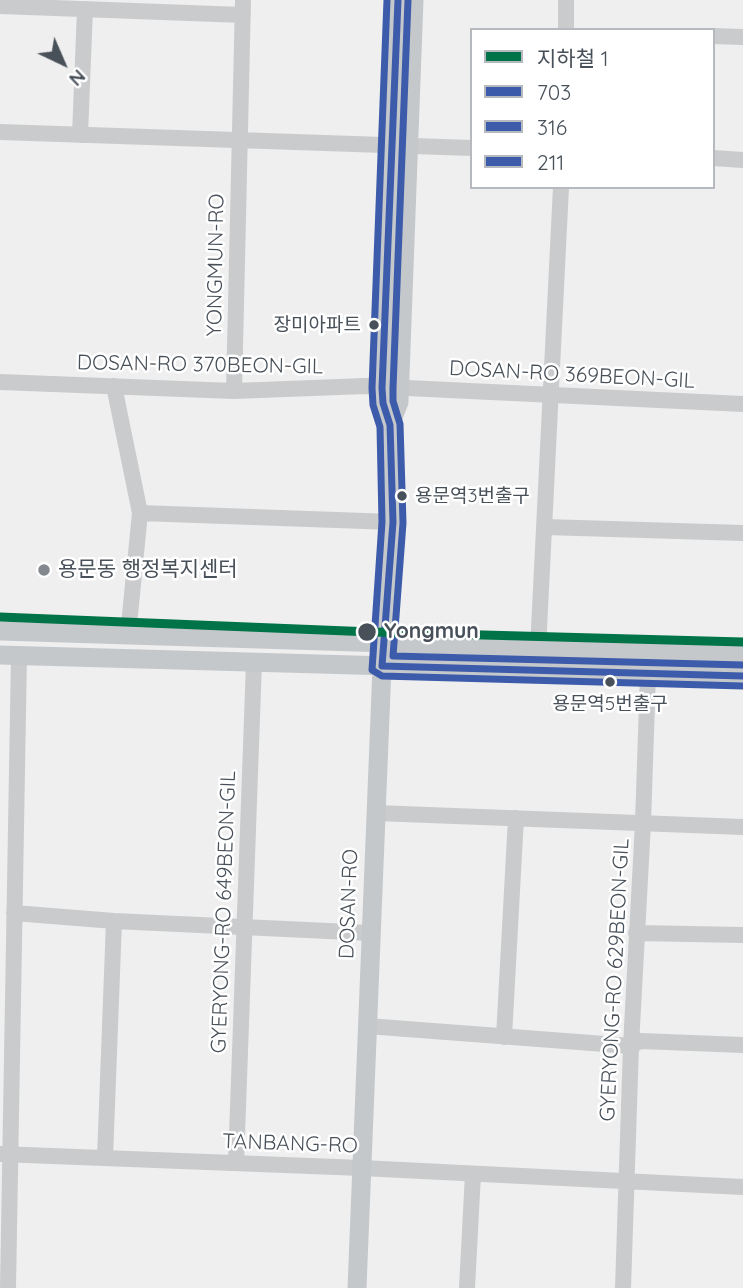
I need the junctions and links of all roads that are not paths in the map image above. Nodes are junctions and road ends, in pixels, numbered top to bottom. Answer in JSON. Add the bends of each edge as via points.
{"nodes":[{"id":1,"x":398,"y":0,"type":"edge"},
{"id":2,"x":414,"y":0,"type":"edge"},
{"id":3,"x":566,"y":0,"type":"edge"},
{"id":4,"x":68,"y":4,"type":"edge"},
{"id":5,"x":0,"y":6,"type":"edge"},
{"id":6,"x":243,"y":7,"type":"edge"},
{"id":7,"x":85,"y":9,"type":"junction"},
{"id":8,"x":566,"y":28,"type":"edge"},
{"id":9,"x":715,"y":36,"type":"edge"},
{"id":10,"x":743,"y":37,"type":"edge"},
{"id":11,"x":0,"y":132,"type":"edge"},
{"id":12,"x":80,"y":135,"type":"junction"},
{"id":13,"x":240,"y":141,"type":"junction"},
{"id":14,"x":400,"y":145,"type":"junction"},
{"id":15,"x":470,"y":148,"type":"edge"},
{"id":16,"x":715,"y":158,"type":"edge"},
{"id":17,"x":743,"y":160,"type":"edge"},
{"id":18,"x":561,"y":189,"type":"edge"},
{"id":19,"x":0,"y":382,"type":"edge"},
{"id":20,"x":114,"y":386,"type":"junction"},
{"id":21,"x":391,"y":388,"type":"junction"},
{"id":22,"x":234,"y":391,"type":"junction"},
{"id":23,"x":551,"y":396,"type":"junction"},
{"id":24,"x":743,"y":404,"type":"edge"},
{"id":25,"x":140,"y":513,"type":"junction"},
{"id":26,"x":393,"y":522,"type":"junction"},
{"id":27,"x":545,"y":527,"type":"junction"},
{"id":28,"x":743,"y":533,"type":"edge"},
{"id":29,"x":0,"y":631,"type":"edge"},
{"id":30,"x":128,"y":635,"type":"junction"},
{"id":31,"x":383,"y":642,"type":"junction"},
{"id":32,"x":538,"y":649,"type":"junction"},
{"id":33,"x":743,"y":654,"type":"edge"},
{"id":34,"x":9,"y":655,"type":"edge"},
{"id":35,"x":254,"y":662,"type":"junction"},
{"id":36,"x":382,"y":666,"type":"junction"},
{"id":37,"x":648,"y":673,"type":"junction"},
{"id":38,"x":743,"y":676,"type":"edge"},
{"id":39,"x":376,"y":813,"type":"junction"},
{"id":40,"x":516,"y":818,"type":"junction"},
{"id":41,"x":643,"y":823,"type":"junction"},
{"id":42,"x":743,"y":827,"type":"edge"},
{"id":43,"x":14,"y":913,"type":"junction"},
{"id":44,"x":114,"y":921,"type":"junction"},
{"id":45,"x":245,"y":927,"type":"junction"},
{"id":46,"x":371,"y":933,"type":"junction"},
{"id":47,"x":636,"y":933,"type":"junction"},
{"id":48,"x":743,"y":935,"type":"edge"},
{"id":49,"x":367,"y":1026,"type":"junction"},
{"id":50,"x":504,"y":1037,"type":"junction"},
{"id":51,"x":743,"y":1045,"type":"edge"},
{"id":52,"x":631,"y":1046,"type":"junction"},
{"id":53,"x":5,"y":1154,"type":"edge"},
{"id":54,"x":105,"y":1158,"type":"junction"},
{"id":55,"x":236,"y":1163,"type":"junction"},
{"id":56,"x":362,"y":1168,"type":"junction"},
{"id":57,"x":473,"y":1174,"type":"junction"},
{"id":58,"x":627,"y":1181,"type":"junction"},
{"id":59,"x":743,"y":1187,"type":"edge"},
{"id":60,"x":8,"y":1288,"type":"edge"},
{"id":61,"x":356,"y":1288,"type":"edge"},
{"id":62,"x":467,"y":1288,"type":"edge"},
{"id":63,"x":623,"y":1288,"type":"edge"}],
"edges":[{"from":1,"to":14,"type":"main road","name":"DOSAN-RO"},
{"from":2,"to":14,"type":"main road","name":"DOSAN-RO"},
{"from":3,"to":8,"type":"street"},
{"from":4,"to":5,"type":"street"},
{"from":4,"to":7,"type":"street"},
{"from":6,"to":7,"type":"street"},
{"from":6,"to":13,"type":"street","name":"YONGMUN-RO"},
{"from":7,"to":12,"type":"street"},
{"from":9,"to":10,"type":"street"},
{"from":11,"to":12,"type":"street"},
{"from":12,"to":13,"type":"street"},
{"from":13,"to":14,"type":"street"},
{"from":13,"to":22,"type":"street","name":"YONGMUN-RO"},
{"from":14,"to":15,"type":"street"},
{"from":14,"to":21,"type":"main road","name":"DOSAN-RO"},
{"from":16,"to":17,"type":"street"},
{"from":18,"to":23,"type":"street"},
{"from":19,"to":20,"type":"street","name":"DOSAN-RO 370BEON-GIL"},
{"from":20,"to":22,"type":"street","name":"DOSAN-RO 370BEON-GIL"},
{"from":20,"to":25,"type":"street"},
{"from":21,"to":22,"type":"street","name":"DOSAN-RO 370BEON-GIL"},
{"from":21,"to":23,"type":"street","name":"DOSAN-RO 369BEON-GIL"},
{"from":21,"to":26,"type":"main road","name":"DOSAN-RO","via":[[383,403],[390,425]]},
{"from":23,"to":24,"type":"street","name":"DOSAN-RO 369BEON-GIL"},
{"from":23,"to":27,"type":"street"},
{"from":25,"to":26,"type":"street"},
{"from":25,"to":30,"type":"street"},
{"from":26,"to":31,"type":"main road","name":"DOSAN-RO"},
{"from":27,"to":28,"type":"street"},
{"from":27,"to":32,"type":"street"},
{"from":29,"to":30,"type":"main road"},
{"from":30,"to":31,"type":"main road"},
{"from":31,"to":32,"type":"main road"},
{"from":31,"to":36,"type":"main road","name":"DOSAN-RO"},
{"from":32,"to":33,"type":"main road"},
{"from":34,"to":35,"type":"main road"},
{"from":34,"to":43,"type":"street"},
{"from":35,"to":36,"type":"main road"},
{"from":35,"to":45,"type":"street","name":"GYERYONG-RO 649BEON-GIL"},
{"from":36,"to":37,"type":"main road"},
{"from":36,"to":39,"type":"main road","name":"DOSAN-RO"},
{"from":37,"to":38,"type":"main road"},
{"from":37,"to":41,"type":"street","name":"GYERYONG-RO 629BEON-GIL"},
{"from":39,"to":40,"type":"street"},
{"from":39,"to":46,"type":"main road","name":"DOSAN-RO"},
{"from":40,"to":41,"type":"street"},
{"from":40,"to":50,"type":"street"},
{"from":41,"to":42,"type":"street"},
{"from":41,"to":47,"type":"street","name":"GYERYONG-RO 629BEON-GIL"},
{"from":43,"to":44,"type":"street"},
{"from":43,"to":53,"type":"street"},
{"from":44,"to":45,"type":"street"},
{"from":44,"to":54,"type":"street"},
{"from":45,"to":46,"type":"street"},
{"from":45,"to":55,"type":"street","name":"GYERYONG-RO 649BEON-GIL"},
{"from":46,"to":49,"type":"main road","name":"DOSAN-RO"},
{"from":47,"to":48,"type":"street"},
{"from":47,"to":52,"type":"street","name":"GYERYONG-RO 629BEON-GIL"},
{"from":49,"to":50,"type":"street"},
{"from":49,"to":56,"type":"main road","name":"DOSAN-RO"},
{"from":50,"to":52,"type":"street"},
{"from":51,"to":52,"type":"street","via":[[640,1041]]},
{"from":52,"to":58,"type":"street","name":"GYERYONG-RO 629BEON-GIL"},
{"from":53,"to":54,"type":"street","name":"TANBANG-RO"},
{"from":53,"to":60,"type":"street"},
{"from":54,"to":55,"type":"street","name":"TANBANG-RO"},
{"from":55,"to":56,"type":"street","name":"TANBANG-RO"},
{"from":56,"to":57,"type":"street","name":"TANBANG-RO"},
{"from":56,"to":61,"type":"main road","name":"DOSAN-RO"},
{"from":57,"to":58,"type":"street","name":"TANBANG-RO"},
{"from":57,"to":62,"type":"street"},
{"from":58,"to":59,"type":"street","name":"TANBANG-RO"},
{"from":58,"to":63,"type":"street","name":"GYERYONG-RO 629BEON-GIL"}]}
